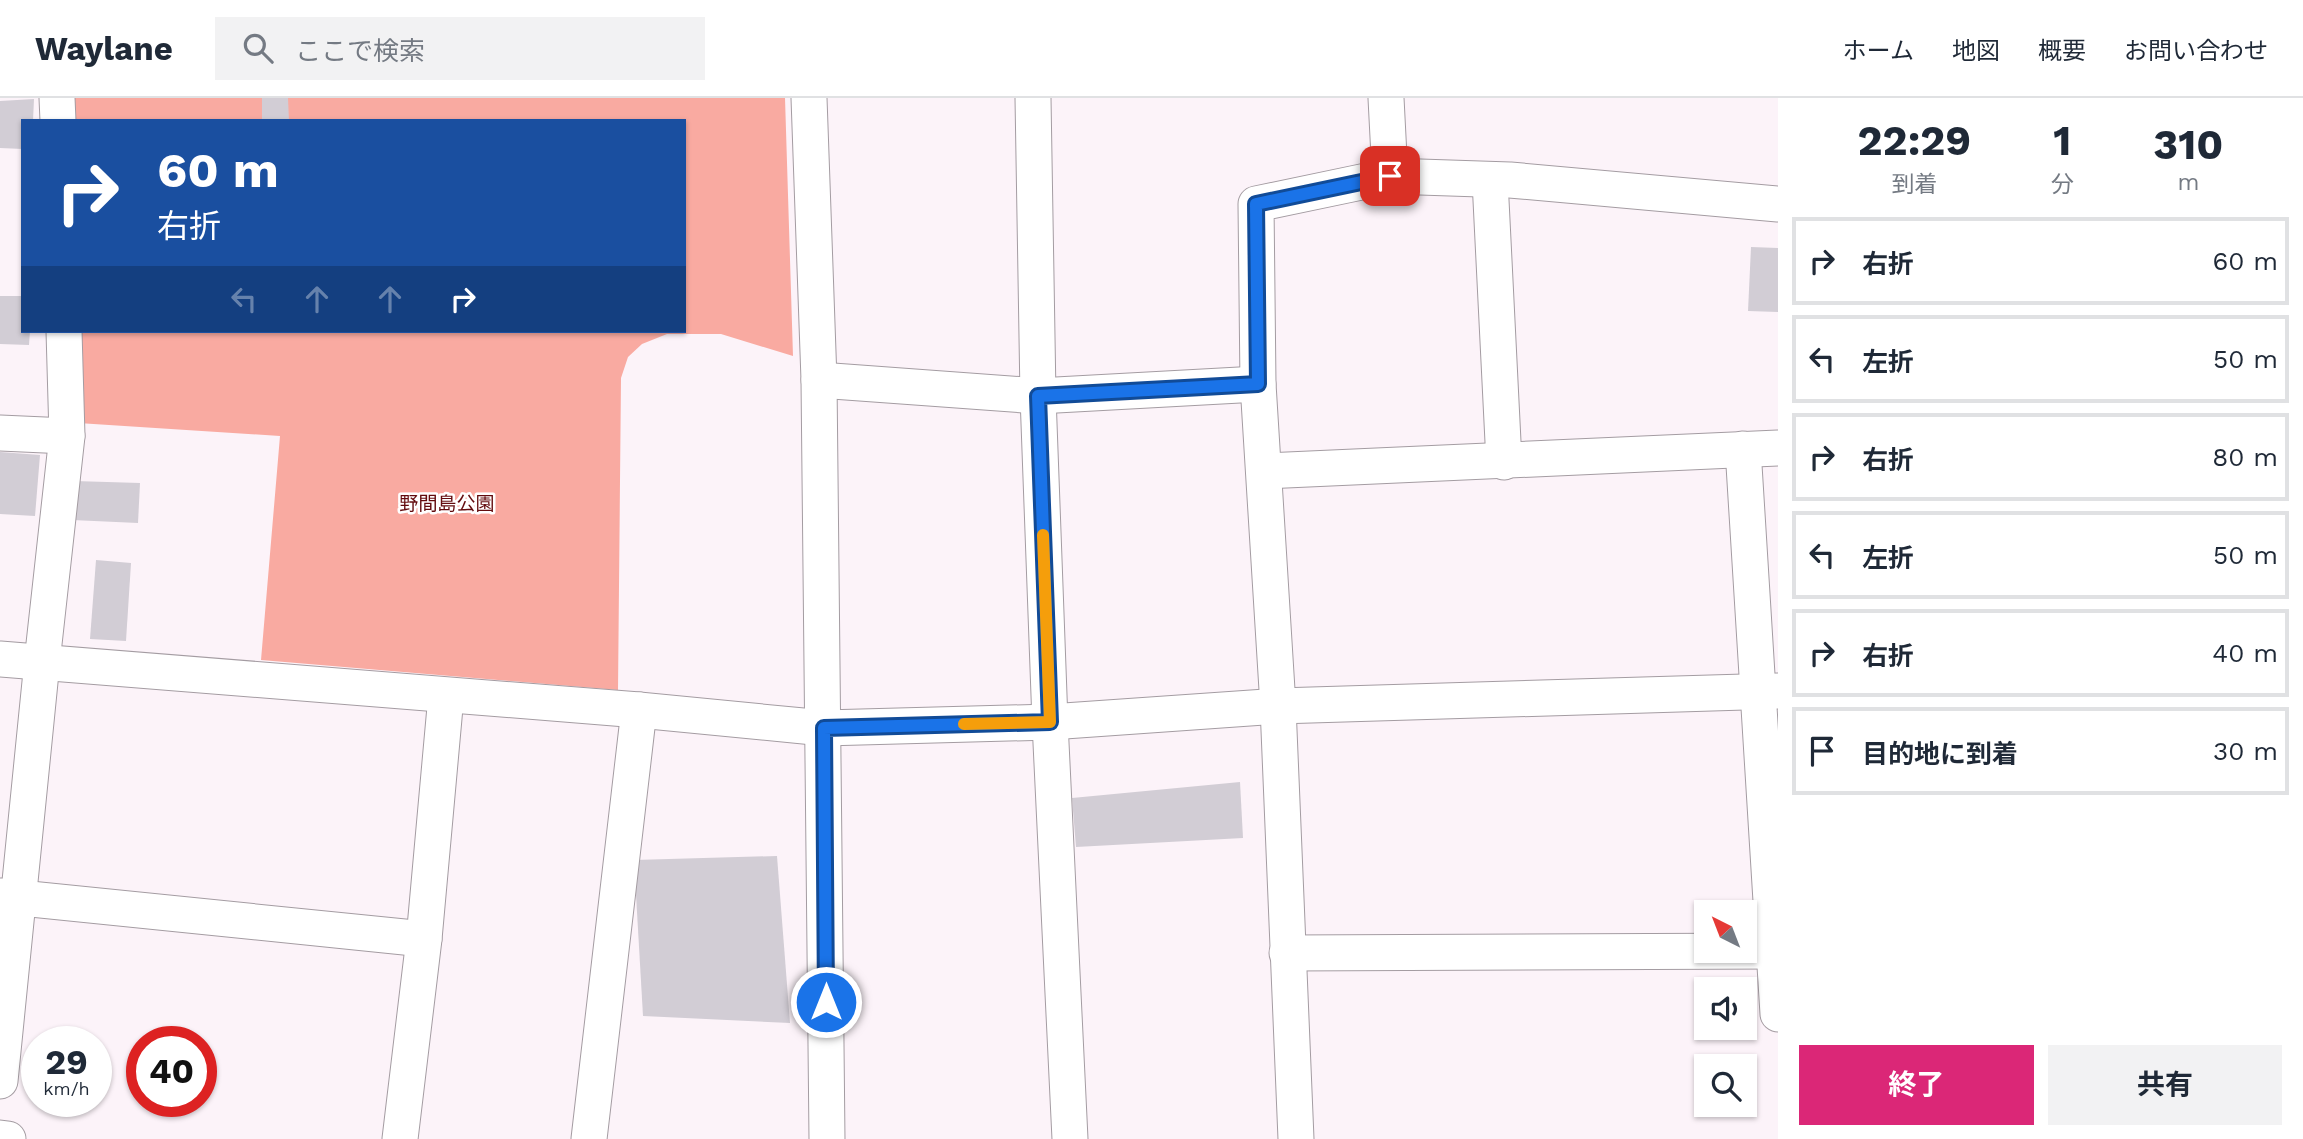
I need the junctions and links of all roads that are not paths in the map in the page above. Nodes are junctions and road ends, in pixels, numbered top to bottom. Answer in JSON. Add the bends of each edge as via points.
{"nodes":[{"id":1,"x":57,"y":98,"type":"edge"},
{"id":2,"x":809,"y":98,"type":"edge"},
{"id":3,"x":1033,"y":98,"type":"edge"},
{"id":4,"x":1386,"y":98,"type":"edge"},
{"id":5,"x":58,"y":119,"type":"edge"},
{"id":6,"x":1390,"y":176,"type":"junction"},
{"id":7,"x":1490,"y":180,"type":"junction"},
{"id":8,"x":1778,"y":204,"type":"edge"},
{"id":9,"x":64,"y":333,"type":"edge"},
{"id":10,"x":819,"y":380,"type":"junction"},
{"id":11,"x":1258,"y":384,"type":"junction"},
{"id":12,"x":1038,"y":396,"type":"junction"},
{"id":13,"x":0,"y":433,"type":"edge"},
{"id":14,"x":67,"y":436,"type":"junction"},
{"id":15,"x":1778,"y":448,"type":"edge"},
{"id":16,"x":1743,"y":449,"type":"junction"},
{"id":17,"x":1504,"y":462,"type":"junction"},
{"id":18,"x":1264,"y":471,"type":"junction"},
{"id":19,"x":0,"y":659,"type":"edge"},
{"id":20,"x":42,"y":662,"type":"junction"},
{"id":21,"x":1768,"y":692,"type":"edge"},
{"id":22,"x":446,"y":696,"type":"junction"},
{"id":23,"x":1278,"y":706,"type":"junction"},
{"id":24,"x":639,"y":710,"type":"junction"},
{"id":25,"x":1050,"y":722,"type":"junction"},
{"id":26,"x":824,"y":728,"type":"junction"},
{"id":27,"x":10,"y":897,"type":"edge"},
{"id":28,"x":424,"y":939,"type":"junction"},
{"id":29,"x":1776,"y":951,"type":"edge"},
{"id":30,"x":1287,"y":953,"type":"junction"},
{"id":31,"x":1778,"y":1014,"type":"edge"},
{"id":32,"x":0,"y":1081,"type":"edge"},
{"id":33,"x":0,"y":1138,"type":"edge"},
{"id":34,"x":8,"y":1139,"type":"edge"},
{"id":35,"x":400,"y":1139,"type":"edge"},
{"id":36,"x":589,"y":1139,"type":"edge"},
{"id":37,"x":827,"y":1139,"type":"edge"},
{"id":38,"x":1070,"y":1139,"type":"edge"},
{"id":39,"x":1296,"y":1139,"type":"edge"}],
"edges":[{"from":1,"to":5,"type":"street"},
{"from":2,"to":10,"type":"street"},
{"from":3,"to":12,"type":"street"},
{"from":4,"to":6,"type":"street"},
{"from":6,"to":7,"type":"street"},
{"from":6,"to":11,"type":"street","via":[[1256,204]]},
{"from":7,"to":8,"type":"street"},
{"from":7,"to":17,"type":"street"},
{"from":9,"to":14,"type":"street"},
{"from":10,"to":12,"type":"street"},
{"from":10,"to":26,"type":"street"},
{"from":11,"to":12,"type":"street"},
{"from":11,"to":18,"type":"street"},
{"from":12,"to":25,"type":"street"},
{"from":13,"to":14,"type":"street"},
{"from":14,"to":20,"type":"street"},
{"from":15,"to":16,"type":"street"},
{"from":16,"to":17,"type":"street"},
{"from":16,"to":21,"type":"street"},
{"from":17,"to":18,"type":"street"},
{"from":18,"to":23,"type":"street"},
{"from":19,"to":20,"type":"street"},
{"from":20,"to":22,"type":"street"},
{"from":20,"to":27,"type":"street"},
{"from":21,"to":23,"type":"street"},
{"from":21,"to":29,"type":"street"},
{"from":22,"to":24,"type":"street"},
{"from":22,"to":28,"type":"street"},
{"from":23,"to":25,"type":"street"},
{"from":23,"to":30,"type":"street"},
{"from":24,"to":26,"type":"street"},
{"from":24,"to":36,"type":"street"},
{"from":25,"to":26,"type":"street"},
{"from":25,"to":38,"type":"street"},
{"from":26,"to":37,"type":"street"},
{"from":27,"to":28,"type":"street"},
{"from":27,"to":32,"type":"street"},
{"from":28,"to":35,"type":"street"},
{"from":29,"to":30,"type":"street"},
{"from":29,"to":31,"type":"street"},
{"from":30,"to":39,"type":"street"},
{"from":33,"to":34,"type":"street"}]}
